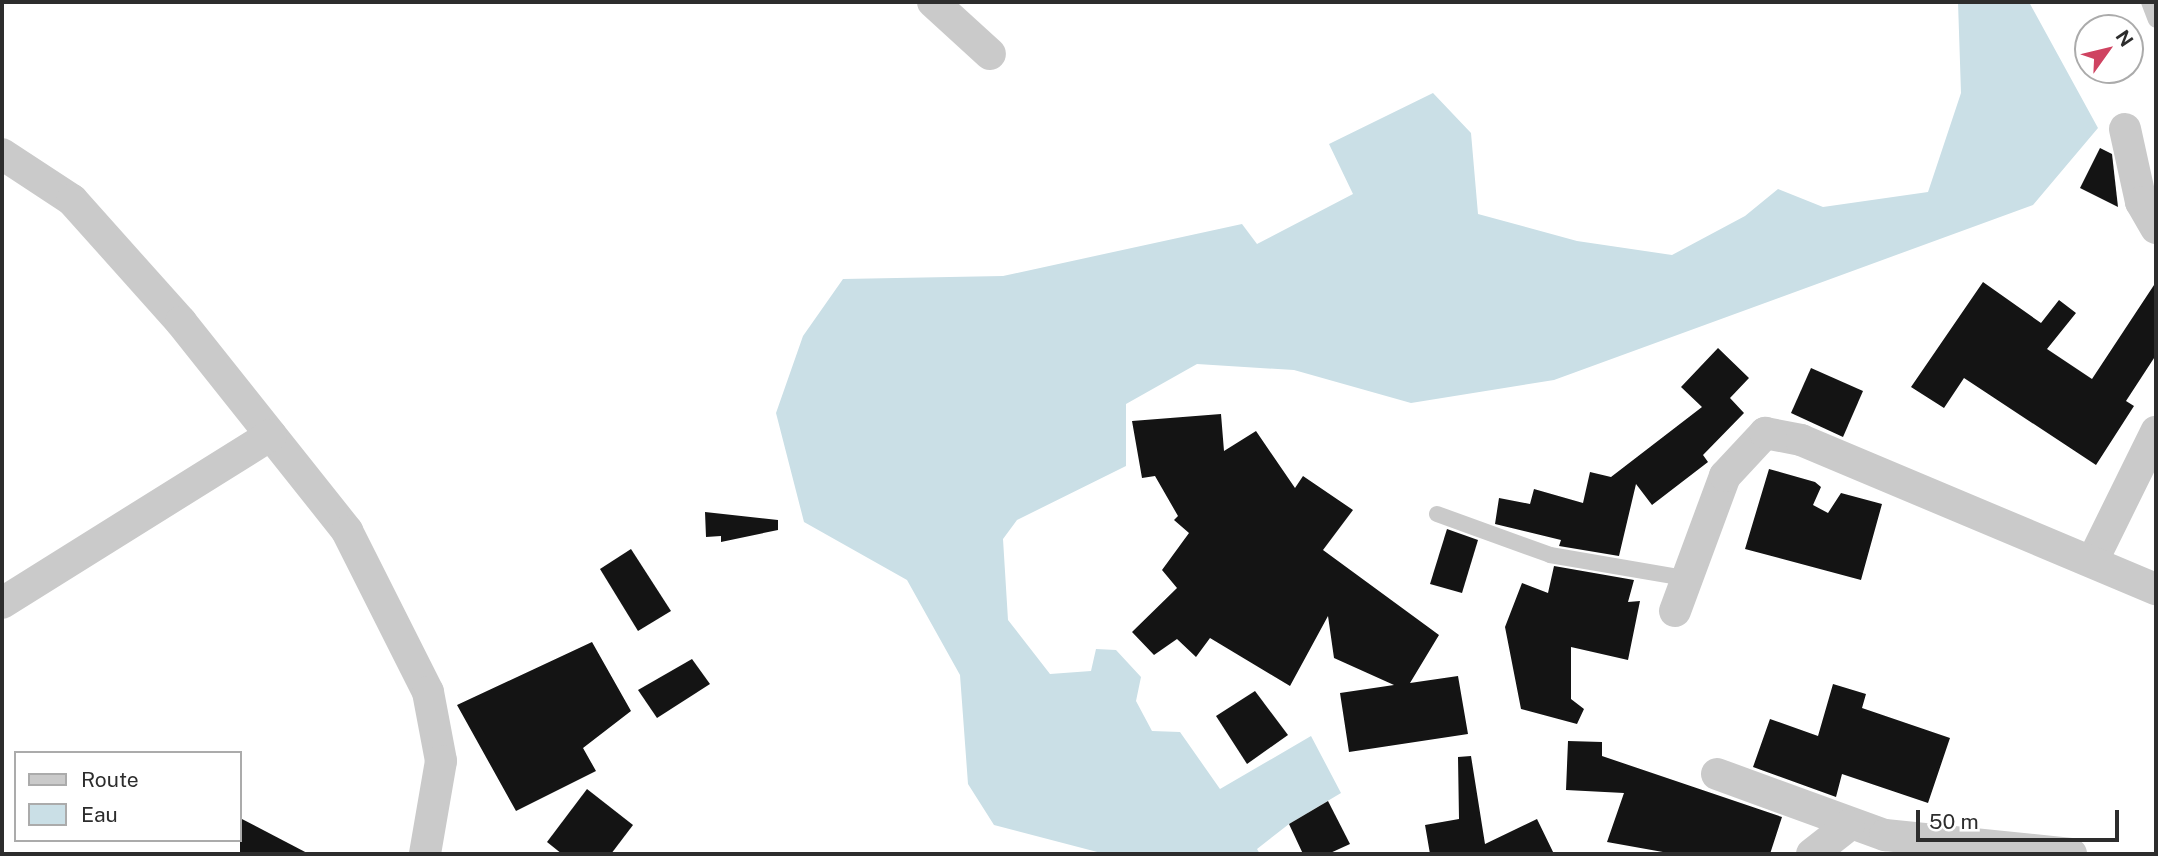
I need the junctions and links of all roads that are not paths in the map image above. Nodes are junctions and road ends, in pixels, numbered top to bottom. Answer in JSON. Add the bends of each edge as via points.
{"nodes":[{"id":1,"x":933,"y":2,"type":"edge"},
{"id":2,"x":2149,"y":2,"type":"edge"},
{"id":3,"x":2156,"y":20,"type":"edge"},
{"id":4,"x":990,"y":54,"type":"dead end"},
{"id":5,"x":2125,"y":129,"type":"dead end"},
{"id":6,"x":2,"y":154,"type":"edge"},
{"id":7,"x":2156,"y":228,"type":"edge"},
{"id":8,"x":2156,"y":432,"type":"edge"},
{"id":9,"x":271,"y":435,"type":"junction"},
{"id":10,"x":1437,"y":514,"type":"dead end"},
{"id":11,"x":2093,"y":560,"type":"junction"},
{"id":12,"x":1685,"y":578,"type":"junction"},
{"id":13,"x":2156,"y":589,"type":"edge"},
{"id":14,"x":2,"y":603,"type":"edge"},
{"id":15,"x":1675,"y":611,"type":"dead end"},
{"id":16,"x":1717,"y":774,"type":"dead end"},
{"id":17,"x":1849,"y":825,"type":"junction"},
{"id":18,"x":425,"y":854,"type":"edge"},
{"id":19,"x":1812,"y":854,"type":"edge"},
{"id":20,"x":2071,"y":854,"type":"edge"}],
"edges":[{"from":1,"to":4,"type":"street"},
{"from":2,"to":3,"type":"lane"},
{"from":5,"to":7,"type":"street","via":[[2141,202]]},
{"from":6,"to":9,"type":"street","via":[[72,200]]},
{"from":8,"to":11,"type":"street"},
{"from":9,"to":14,"type":"street"},
{"from":9,"to":18,"type":"street","via":[[347,531],[428,692],[441,761]]},
{"from":10,"to":12,"type":"lane","via":[[1550,555]]},
{"from":11,"to":12,"type":"street","via":[[1801,440],[1765,433],[1725,476]]},
{"from":11,"to":13,"type":"street"},
{"from":12,"to":15,"type":"street"},
{"from":16,"to":17,"type":"street"},
{"from":17,"to":19,"type":"street"},
{"from":17,"to":20,"type":"street"}]}
